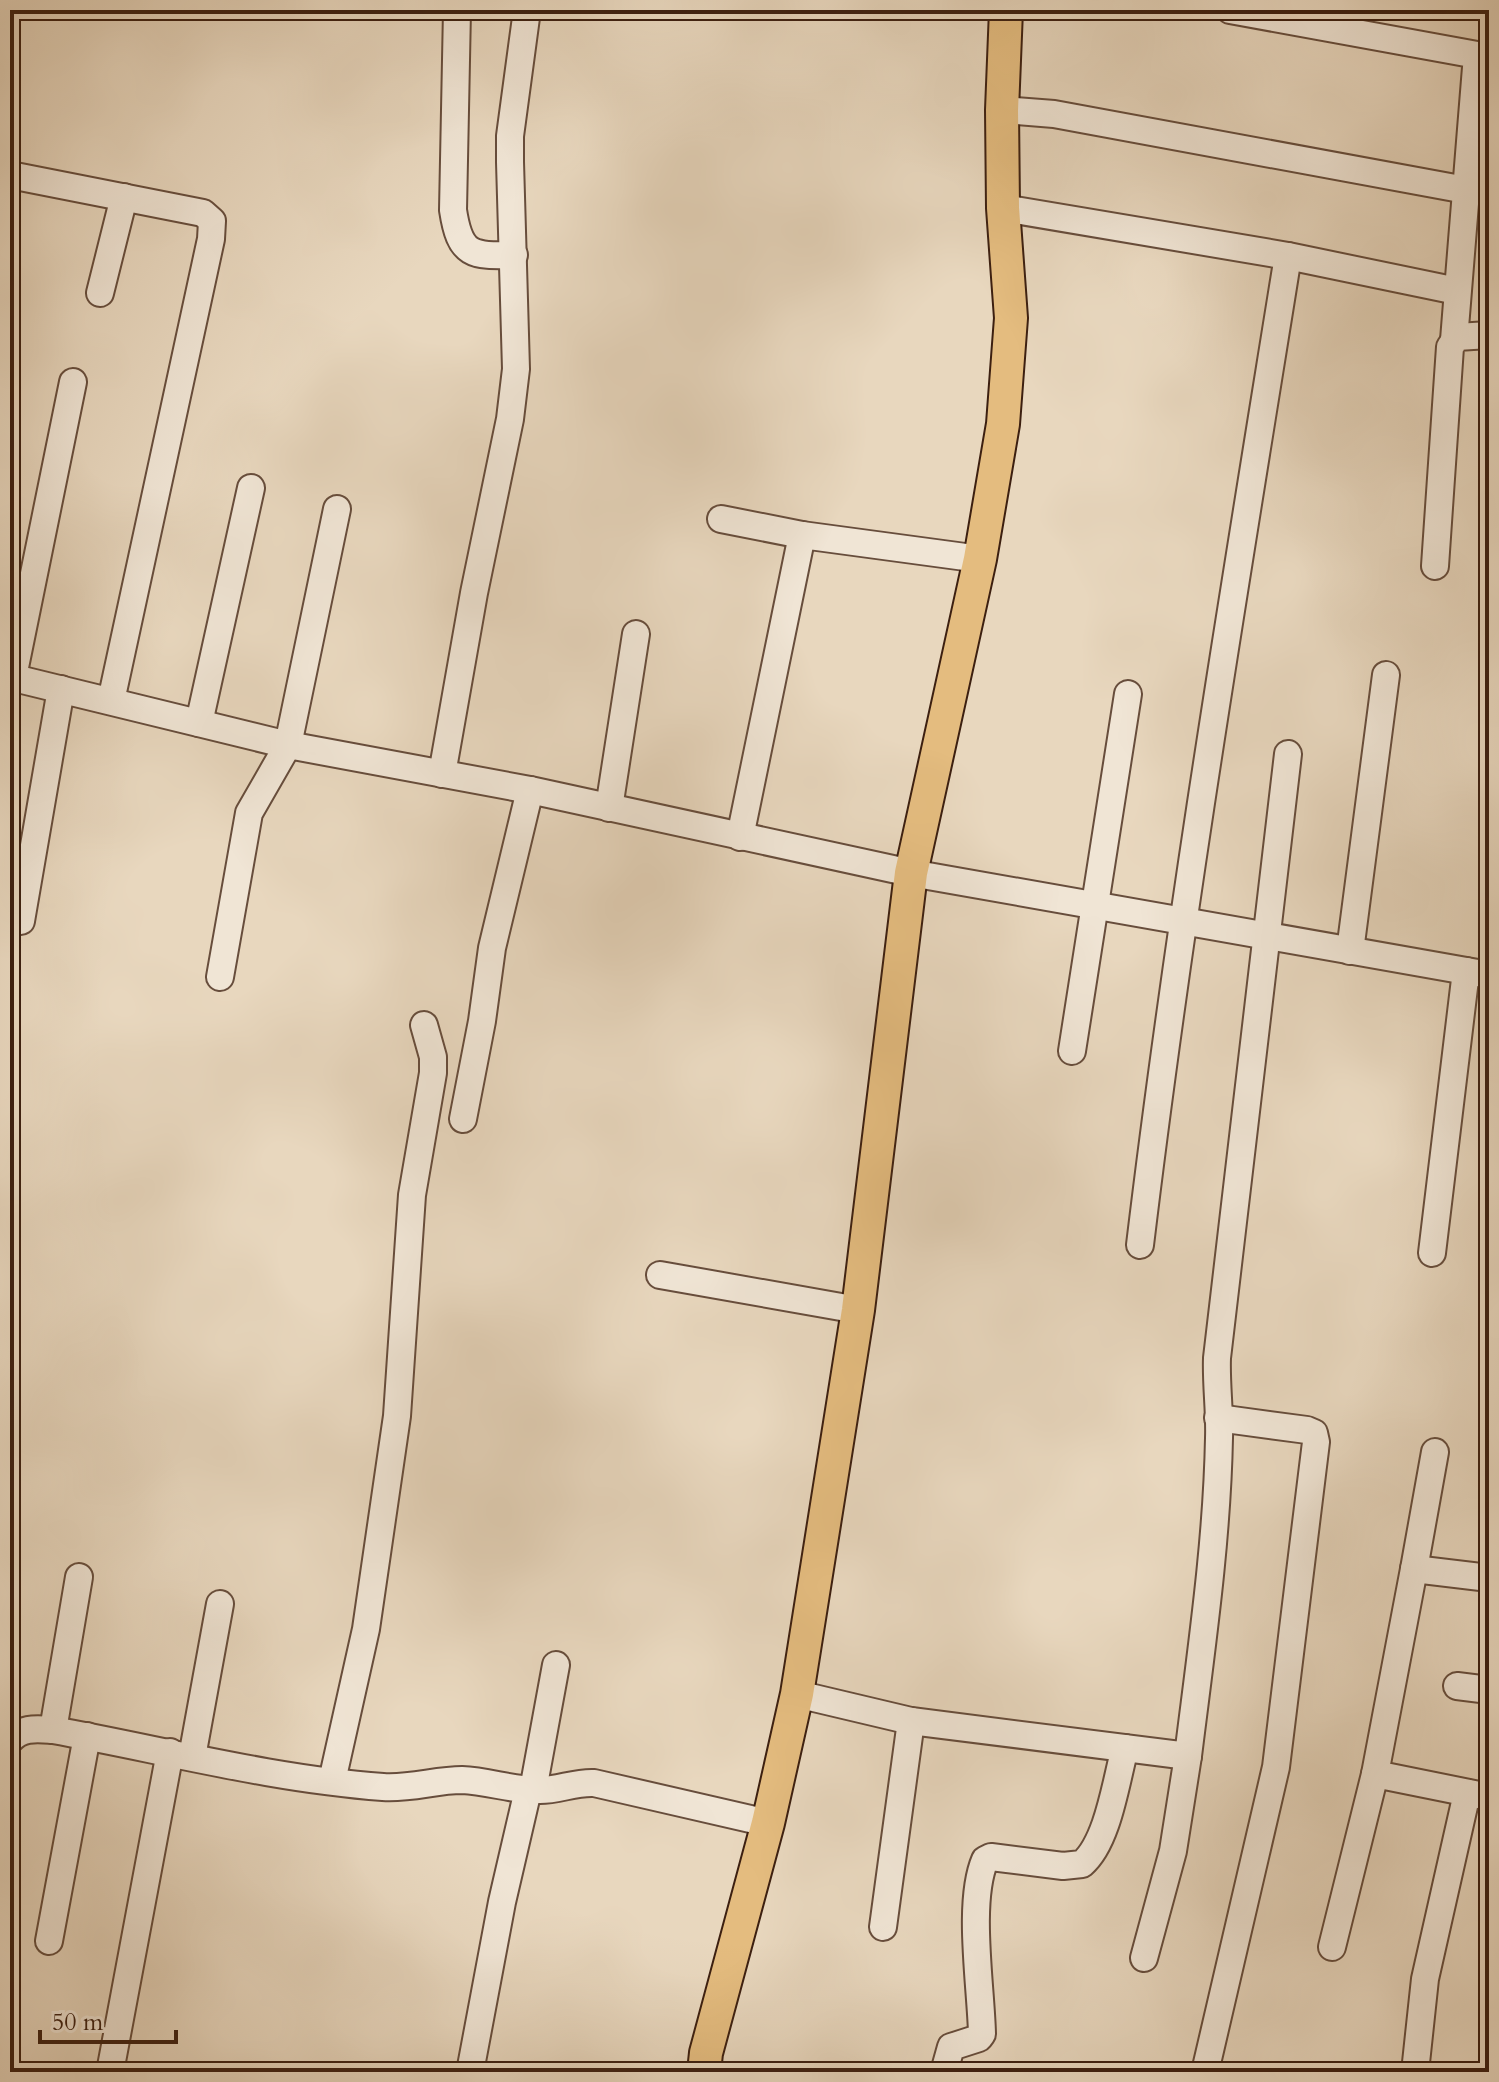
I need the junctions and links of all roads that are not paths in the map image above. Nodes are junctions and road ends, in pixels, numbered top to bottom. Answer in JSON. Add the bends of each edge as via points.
{"nodes":[{"id":1,"x":457,"y":10,"type":"edge"},
{"id":2,"x":527,"y":10,"type":"edge"},
{"id":3,"x":1006,"y":10,"type":"edge"},
{"id":4,"x":1230,"y":10,"type":"edge"},
{"id":5,"x":1002,"y":110,"type":"junction"},
{"id":6,"x":10,"y":175,"type":"edge"},
{"id":7,"x":1466,"y":190,"type":"junction"},
{"id":8,"x":124,"y":197,"type":"junction"},
{"id":9,"x":1003,"y":208,"type":"junction"},
{"id":10,"x":514,"y":255,"type":"junction"},
{"id":11,"x":1288,"y":256,"type":"junction"},
{"id":12,"x":1457,"y":291,"type":"junction"},
{"id":13,"x":100,"y":293,"type":"dead end"},
{"id":14,"x":1489,"y":335,"type":"edge"},
{"id":15,"x":1454,"y":340,"type":"junction"},
{"id":16,"x":73,"y":382,"type":"dead end"},
{"id":17,"x":251,"y":488,"type":"dead end"},
{"id":18,"x":337,"y":509,"type":"dead end"},
{"id":19,"x":721,"y":519,"type":"dead end"},
{"id":20,"x":802,"y":535,"type":"junction"},
{"id":21,"x":980,"y":559,"type":"junction"},
{"id":22,"x":1435,"y":566,"type":"dead end"},
{"id":23,"x":636,"y":634,"type":"dead end"},
{"id":24,"x":1386,"y":675,"type":"dead end"},
{"id":25,"x":12,"y":677,"type":"edge"},
{"id":26,"x":61,"y":689,"type":"junction"},
{"id":27,"x":1128,"y":694,"type":"dead end"},
{"id":28,"x":111,"y":701,"type":"junction"},
{"id":29,"x":199,"y":723,"type":"junction"},
{"id":30,"x":288,"y":745,"type":"junction"},
{"id":31,"x":1288,"y":754,"type":"dead end"},
{"id":32,"x":442,"y":774,"type":"junction"},
{"id":33,"x":530,"y":790,"type":"junction"},
{"id":34,"x":609,"y":808,"type":"junction"},
{"id":35,"x":740,"y":837,"type":"junction"},
{"id":36,"x":911,"y":873,"type":"junction"},
{"id":37,"x":1095,"y":906,"type":"junction"},
{"id":38,"x":21,"y":921,"type":"dead end"},
{"id":39,"x":1184,"y":921,"type":"junction"},
{"id":40,"x":1266,"y":936,"type":"junction"},
{"id":41,"x":1350,"y":951,"type":"junction"},
{"id":42,"x":1477,"y":973,"type":"edge"},
{"id":43,"x":220,"y":977,"type":"dead end"},
{"id":44,"x":424,"y":1025,"type":"dead end"},
{"id":45,"x":1072,"y":1051,"type":"dead end"},
{"id":46,"x":463,"y":1119,"type":"dead end"},
{"id":47,"x":1140,"y":1245,"type":"dead end"},
{"id":48,"x":1432,"y":1253,"type":"dead end"},
{"id":49,"x":660,"y":1275,"type":"dead end"},
{"id":50,"x":858,"y":1310,"type":"junction"},
{"id":51,"x":1218,"y":1418,"type":"junction"},
{"id":52,"x":1435,"y":1452,"type":"dead end"},
{"id":53,"x":1414,"y":1569,"type":"junction"},
{"id":54,"x":79,"y":1577,"type":"dead end"},
{"id":55,"x":1489,"y":1578,"type":"edge"},
{"id":56,"x":220,"y":1604,"type":"dead end"},
{"id":57,"x":556,"y":1665,"type":"dead end"},
{"id":58,"x":1457,"y":1686,"type":"dead end"},
{"id":59,"x":1489,"y":1690,"type":"edge"},
{"id":60,"x":797,"y":1694,"type":"junction"},
{"id":61,"x":911,"y":1721,"type":"junction"},
{"id":62,"x":53,"y":1730,"type":"junction"},
{"id":63,"x":87,"y":1736,"type":"junction"},
{"id":64,"x":10,"y":1740,"type":"edge"},
{"id":65,"x":1125,"y":1748,"type":"junction"},
{"id":66,"x":181,"y":1754,"type":"junction"},
{"id":67,"x":1188,"y":1756,"type":"junction"},
{"id":68,"x":1375,"y":1774,"type":"junction"},
{"id":69,"x":332,"y":1781,"type":"junction"},
{"id":70,"x":530,"y":1790,"type":"junction"},
{"id":71,"x":1478,"y":1795,"type":"edge"},
{"id":72,"x":768,"y":1823,"type":"junction"},
{"id":73,"x":883,"y":1927,"type":"dead end"},
{"id":74,"x":49,"y":1941,"type":"dead end"},
{"id":75,"x":1332,"y":1947,"type":"dead end"},
{"id":76,"x":1144,"y":1958,"type":"dead end"},
{"id":77,"x":110,"y":2072,"type":"edge"},
{"id":78,"x":470,"y":2072,"type":"edge"},
{"id":79,"x":704,"y":2072,"type":"edge"},
{"id":80,"x":944,"y":2072,"type":"edge"},
{"id":81,"x":1205,"y":2072,"type":"edge"},
{"id":82,"x":1415,"y":2072,"type":"edge"}],
"edges":[{"from":1,"to":10,"type":"street","via":[[456,229],[464,247],[476,255]]},
{"from":2,"to":10,"type":"street","via":[[510,136]]},
{"from":3,"to":5,"type":"main road"},
{"from":4,"to":7,"type":"street","via":[[1477,55]]},
{"from":5,"to":7,"type":"street","via":[[1054,114]]},
{"from":5,"to":9,"type":"main road"},
{"from":6,"to":8,"type":"street"},
{"from":7,"to":12,"type":"street"},
{"from":8,"to":13,"type":"street"},
{"from":8,"to":28,"type":"street","via":[[203,213],[213,227]]},
{"from":9,"to":11,"type":"street"},
{"from":9,"to":21,"type":"main road","via":[[1011,318],[1003,424]]},
{"from":10,"to":32,"type":"street","via":[[516,353],[510,419]]},
{"from":11,"to":12,"type":"street"},
{"from":11,"to":39,"type":"street"},
{"from":12,"to":15,"type":"street"},
{"from":14,"to":15,"type":"street"},
{"from":15,"to":22,"type":"street"},
{"from":16,"to":25,"type":"street"},
{"from":17,"to":29,"type":"street"},
{"from":18,"to":30,"type":"street"},
{"from":19,"to":20,"type":"street"},
{"from":20,"to":21,"type":"street"},
{"from":20,"to":35,"type":"street"},
{"from":21,"to":36,"type":"main road"},
{"from":23,"to":34,"type":"street"},
{"from":24,"to":41,"type":"street"},
{"from":25,"to":26,"type":"street"},
{"from":26,"to":28,"type":"street"},
{"from":26,"to":38,"type":"street"},
{"from":27,"to":37,"type":"street"},
{"from":28,"to":29,"type":"street"},
{"from":29,"to":30,"type":"street"},
{"from":30,"to":32,"type":"street"},
{"from":30,"to":43,"type":"street","via":[[249,813]]},
{"from":31,"to":40,"type":"street"},
{"from":32,"to":33,"type":"street"},
{"from":33,"to":34,"type":"street"},
{"from":33,"to":46,"type":"street","via":[[490,961]]},
{"from":34,"to":35,"type":"street"},
{"from":35,"to":36,"type":"street"},
{"from":36,"to":37,"type":"street"},
{"from":36,"to":50,"type":"main road"},
{"from":37,"to":39,"type":"street"},
{"from":37,"to":45,"type":"street"},
{"from":39,"to":40,"type":"street"},
{"from":39,"to":47,"type":"street"},
{"from":40,"to":41,"type":"street"},
{"from":40,"to":51,"type":"street","via":[[1217,1358]]},
{"from":41,"to":42,"type":"street"},
{"from":42,"to":48,"type":"street"},
{"from":44,"to":69,"type":"street","via":[[433,1073],[412,1195],[397,1416],[366,1629]]},
{"from":49,"to":50,"type":"street"},
{"from":50,"to":60,"type":"main road"},
{"from":51,"to":67,"type":"street","via":[[1209,1584]]},
{"from":51,"to":81,"type":"street","via":[[1307,1430],[1316,1442],[1276,1767]]},
{"from":52,"to":53,"type":"street"},
{"from":53,"to":55,"type":"street"},
{"from":53,"to":68,"type":"street"},
{"from":54,"to":62,"type":"street"},
{"from":56,"to":66,"type":"street"},
{"from":57,"to":70,"type":"street"},
{"from":58,"to":59,"type":"street"},
{"from":60,"to":61,"type":"street"},
{"from":60,"to":72,"type":"main road"},
{"from":61,"to":65,"type":"street"},
{"from":61,"to":73,"type":"street"},
{"from":62,"to":63,"type":"street"},
{"from":62,"to":64,"type":"street","via":[[30,1729]]},
{"from":63,"to":66,"type":"street"},
{"from":63,"to":74,"type":"street"},
{"from":65,"to":67,"type":"street"},
{"from":65,"to":80,"type":"street","via":[[1104,1825],[1082,1864],[985,1860],[977,1916],[982,2034],[951,2047]]},
{"from":66,"to":69,"type":"street"},
{"from":66,"to":77,"type":"street"},
{"from":67,"to":76,"type":"street","via":[[1173,1851]]},
{"from":68,"to":71,"type":"street"},
{"from":68,"to":75,"type":"street"},
{"from":69,"to":70,"type":"street","via":[[394,1788],[475,1781]]},
{"from":70,"to":72,"type":"street","via":[[594,1783]]},
{"from":70,"to":78,"type":"street","via":[[502,1902]]},
{"from":71,"to":82,"type":"street","via":[[1425,1979]]},
{"from":72,"to":79,"type":"main road"}]}
